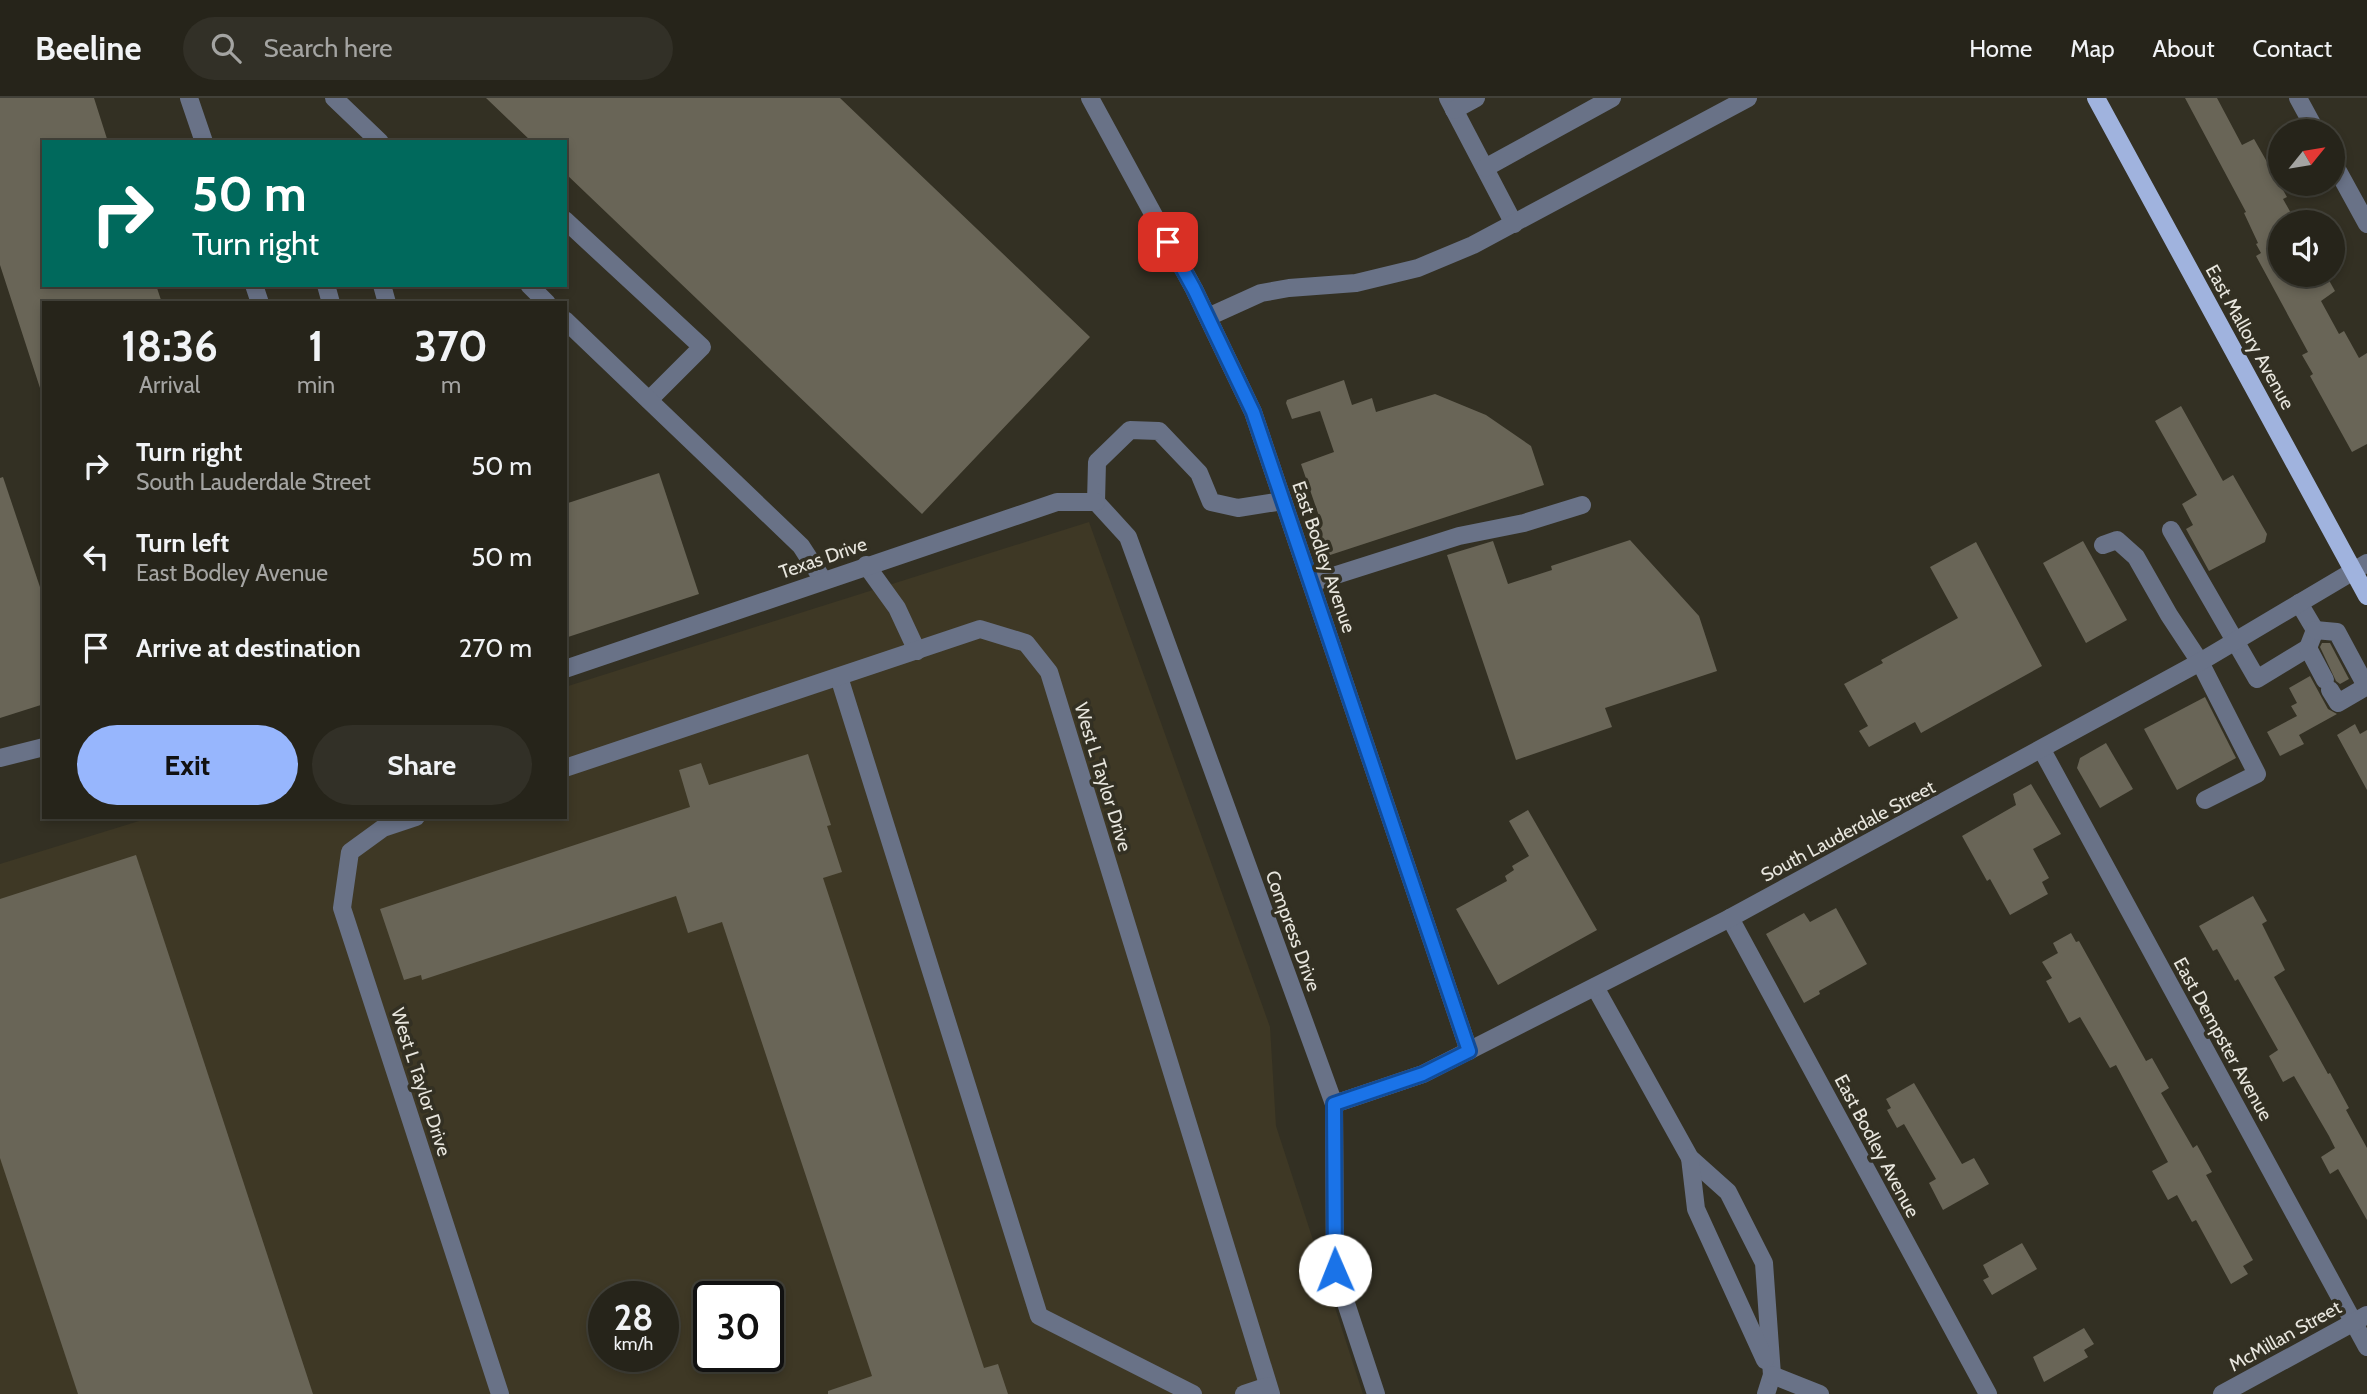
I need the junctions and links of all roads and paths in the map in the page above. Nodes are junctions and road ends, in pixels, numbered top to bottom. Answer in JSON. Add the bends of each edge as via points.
{"nodes":[{"id":1,"x":189,"y":98,"type":"edge"},
{"id":2,"x":334,"y":98,"type":"edge"},
{"id":3,"x":1090,"y":98,"type":"edge"},
{"id":4,"x":1476,"y":98,"type":"edge"},
{"id":5,"x":1612,"y":98,"type":"edge"},
{"id":6,"x":1748,"y":98,"type":"edge"},
{"id":7,"x":2096,"y":98,"type":"edge"},
{"id":8,"x":2298,"y":98,"type":"edge"},
{"id":9,"x":1451,"y":104,"type":"edge"},
{"id":10,"x":2309,"y":119,"type":"edge"},
{"id":11,"x":203,"y":140,"type":"edge"},
{"id":12,"x":378,"y":140,"type":"edge"},
{"id":13,"x":1485,"y":168,"type":"junction"},
{"id":14,"x":2345,"y":184,"type":"edge"},
{"id":15,"x":567,"y":222,"type":"edge"},
{"id":16,"x":1514,"y":224,"type":"junction"},
{"id":17,"x":2367,"y":224,"type":"edge"},
{"id":18,"x":531,"y":287,"type":"edge"},
{"id":19,"x":545,"y":301,"type":"edge"},
{"id":20,"x":1208,"y":317,"type":"junction"},
{"id":21,"x":567,"y":322,"type":"edge"},
{"id":22,"x":649,"y":400,"type":"junction"},
{"id":23,"x":1283,"y":501,"type":"junction"},
{"id":24,"x":1096,"y":502,"type":"junction"},
{"id":25,"x":1582,"y":505,"type":"dead end"},
{"id":26,"x":2171,"y":530,"type":"dead end"},
{"id":27,"x":2103,"y":545,"type":"dead end"},
{"id":28,"x":866,"y":565,"type":"junction"},
{"id":29,"x":2360,"y":567,"type":"edge"},
{"id":30,"x":823,"y":580,"type":"junction"},
{"id":31,"x":1311,"y":583,"type":"junction"},
{"id":32,"x":2367,"y":596,"type":"edge"},
{"id":33,"x":2299,"y":603,"type":"junction"},
{"id":34,"x":2315,"y":630,"type":"junction"},
{"id":35,"x":2236,"y":641,"type":"junction"},
{"id":36,"x":2308,"y":648,"type":"junction"},
{"id":37,"x":917,"y":651,"type":"junction"},
{"id":38,"x":2200,"y":662,"type":"junction"},
{"id":39,"x":567,"y":668,"type":"edge"},
{"id":40,"x":839,"y":677,"type":"junction"},
{"id":41,"x":2367,"y":686,"type":"edge"},
{"id":42,"x":42,"y":748,"type":"edge"},
{"id":43,"x":2042,"y":750,"type":"junction"},
{"id":44,"x":0,"y":758,"type":"edge"},
{"id":45,"x":567,"y":767,"type":"edge"},
{"id":46,"x":2205,"y":800,"type":"dead end"},
{"id":47,"x":410,"y":819,"type":"edge"},
{"id":48,"x":1730,"y":918,"type":"junction"},
{"id":49,"x":1595,"y":987,"type":"junction"},
{"id":50,"x":1469,"y":1051,"type":"junction"},
{"id":51,"x":1334,"y":1104,"type":"junction"},
{"id":52,"x":1690,"y":1158,"type":"junction"},
{"id":53,"x":2360,"y":1319,"type":"edge"},
{"id":54,"x":2367,"y":1347,"type":"edge"},
{"id":55,"x":1772,"y":1376,"type":"junction"},
{"id":56,"x":1270,"y":1390,"type":"edge"},
{"id":57,"x":500,"y":1394,"type":"edge"},
{"id":58,"x":1193,"y":1394,"type":"edge"},
{"id":59,"x":1244,"y":1394,"type":"edge"},
{"id":60,"x":1376,"y":1394,"type":"edge"},
{"id":61,"x":1766,"y":1394,"type":"edge"},
{"id":62,"x":1776,"y":1394,"type":"edge"},
{"id":63,"x":1820,"y":1394,"type":"edge"},
{"id":64,"x":1988,"y":1394,"type":"edge"},
{"id":65,"x":2222,"y":1394,"type":"edge"}],
"edges":[{"from":1,"to":11,"type":"street"},
{"from":2,"to":12,"type":"street"},
{"from":3,"to":20,"type":"street","name":"East Bodley Avenue"},
{"from":4,"to":9,"type":"street"},
{"from":5,"to":13,"type":"street"},
{"from":6,"to":16,"type":"street"},
{"from":7,"to":29,"type":"main road","name":"East Mallory Avenue"},
{"from":8,"to":10,"type":"street"},
{"from":9,"to":13,"type":"street"},
{"from":13,"to":16,"type":"street"},
{"from":14,"to":17,"type":"street"},
{"from":15,"to":22,"type":"street","via":[[702,347]]},
{"from":16,"to":20,"type":"street","via":[[1418,268],[1356,282],[1261,293]]},
{"from":18,"to":19,"type":"street"},
{"from":20,"to":23,"type":"street","name":"East Bodley Avenue","via":[[1253,412]]},
{"from":21,"to":22,"type":"street"},
{"from":22,"to":30,"type":"street","via":[[801,546]]},
{"from":23,"to":24,"type":"street","via":[[1238,508],[1211,502],[1199,474],[1159,431],[1130,430],[1097,462]]},
{"from":23,"to":31,"type":"street","name":"East Bodley Avenue"},
{"from":24,"to":28,"type":"street","name":"Texas Drive","via":[[1058,502]]},
{"from":24,"to":51,"type":"street","name":"Compress Drive","via":[[1128,537]]},
{"from":25,"to":31,"type":"street","via":[[1459,536]]},
{"from":26,"to":35,"type":"street"},
{"from":27,"to":38,"type":"street","via":[[2118,540],[2136,557]]},
{"from":28,"to":30,"type":"street","name":"Texas Drive"},
{"from":28,"to":37,"type":"street","via":[[898,608]]},
{"from":29,"to":32,"type":"main road","name":"East Mallory Avenue"},
{"from":29,"to":33,"type":"street","name":"South Lauderdale Street"},
{"from":30,"to":39,"type":"street","name":"Texas Drive"},
{"from":31,"to":50,"type":"street","name":"East Bodley Avenue"},
{"from":33,"to":34,"type":"street"},
{"from":33,"to":35,"type":"street","name":"South Lauderdale Street"},
{"from":34,"to":36,"type":"street"},
{"from":34,"to":41,"type":"street","via":[[2337,632]]},
{"from":35,"to":36,"type":"street","via":[[2257,678]]},
{"from":35,"to":38,"type":"street","name":"South Lauderdale Street"},
{"from":36,"to":41,"type":"street","via":[[2338,703]]},
{"from":37,"to":40,"type":"street","name":"West L Taylor Drive"},
{"from":37,"to":56,"type":"street","name":"West L Taylor Drive","via":[[980,629],[1026,643],[1049,672]]},
{"from":38,"to":43,"type":"street","name":"South Lauderdale Street"},
{"from":38,"to":46,"type":"street","via":[[2257,774]]},
{"from":40,"to":45,"type":"street","name":"West L Taylor Drive"},
{"from":40,"to":58,"type":"street","via":[[1039,1316]]},
{"from":42,"to":44,"type":"street"},
{"from":43,"to":48,"type":"street","name":"South Lauderdale Street"},
{"from":43,"to":53,"type":"street","name":"East Dempster Avenue"},
{"from":47,"to":57,"type":"street","name":"West L Taylor Drive","via":[[383,828],[350,852],[342,908]]},
{"from":48,"to":49,"type":"street","name":"South Lauderdale Street"},
{"from":48,"to":64,"type":"street","name":"East Bodley Avenue"},
{"from":49,"to":50,"type":"street","name":"South Lauderdale Street"},
{"from":49,"to":52,"type":"street"},
{"from":50,"to":51,"type":"street","name":"South Lauderdale Street","via":[[1423,1074]]},
{"from":51,"to":60,"type":"street","name":"Compress Drive","via":[[1335,1270]]},
{"from":52,"to":55,"type":"street","via":[[1696,1209]]},
{"from":52,"to":55,"type":"street","via":[[1728,1192],[1764,1263]]},
{"from":53,"to":54,"type":"street","name":"East Dempster Avenue"},
{"from":53,"to":65,"type":"street","name":"McMillan Street"},
{"from":55,"to":61,"type":"street"},
{"from":55,"to":62,"type":"street"},
{"from":55,"to":63,"type":"street"},
{"from":56,"to":59,"type":"street"}]}
